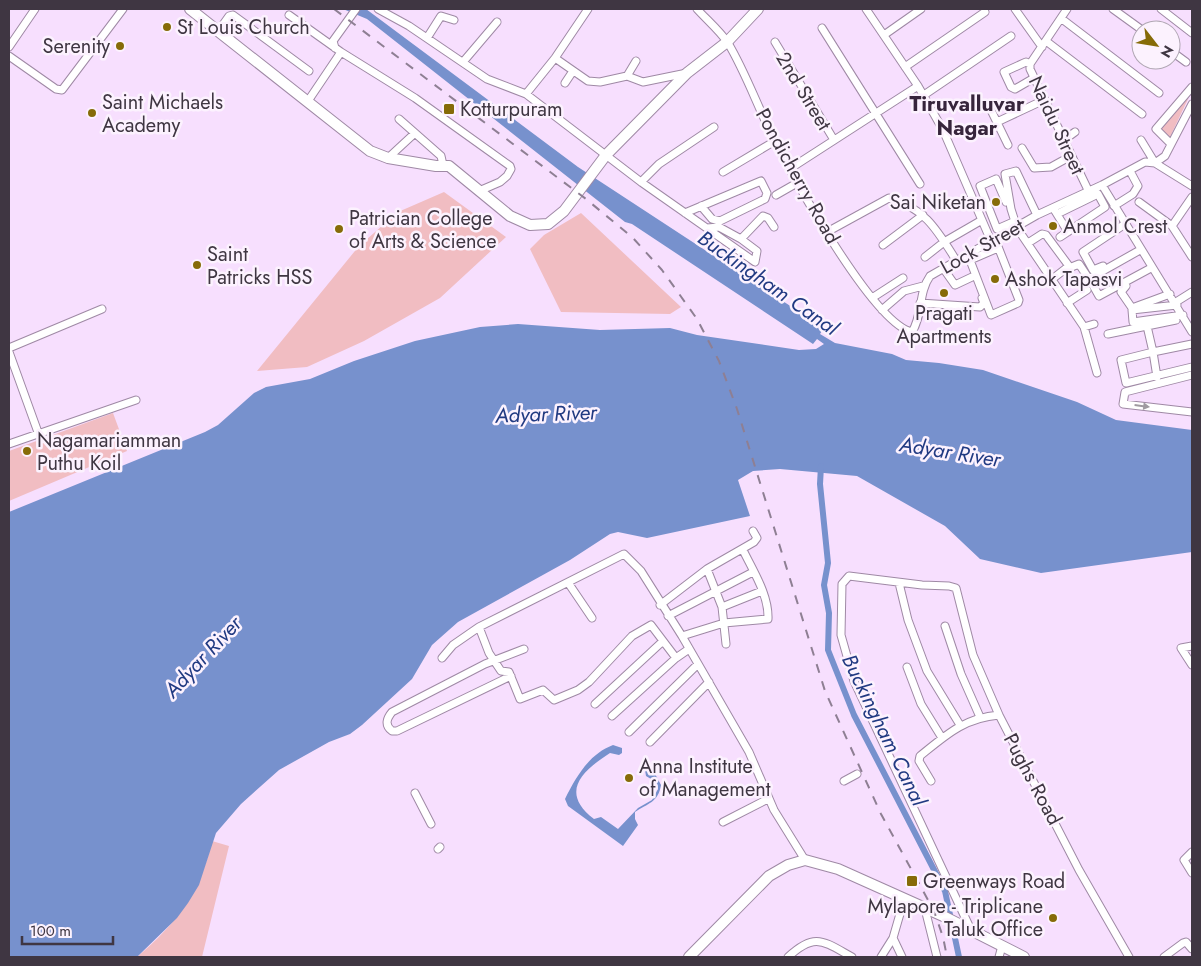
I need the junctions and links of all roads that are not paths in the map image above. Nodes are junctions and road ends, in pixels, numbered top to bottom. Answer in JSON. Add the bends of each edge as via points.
{"nodes":[{"id":1,"x":35,"y":9,"type":"edge"},
{"id":2,"x":123,"y":9,"type":"edge"},
{"id":3,"x":190,"y":9,"type":"edge"},
{"id":4,"x":356,"y":9,"type":"edge"},
{"id":5,"x":378,"y":9,"type":"edge"},
{"id":6,"x":588,"y":9,"type":"edge"},
{"id":7,"x":697,"y":9,"type":"edge"},
{"id":8,"x":758,"y":9,"type":"edge"},
{"id":9,"x":866,"y":9,"type":"edge"},
{"id":10,"x":921,"y":9,"type":"edge"},
{"id":11,"x":1014,"y":9,"type":"edge"},
{"id":12,"x":1067,"y":9,"type":"edge"},
{"id":13,"x":1113,"y":9,"type":"edge"},
{"id":14,"x":1161,"y":9,"type":"edge"},
{"id":15,"x":985,"y":12,"type":"dead end"},
{"id":16,"x":290,"y":15,"type":"dead end"},
{"id":17,"x":454,"y":20,"type":"dead end"},
{"id":18,"x":1062,"y":20,"type":"junction"},
{"id":19,"x":497,"y":22,"type":"dead end"},
{"id":20,"x":1131,"y":22,"type":"edge"},
{"id":21,"x":822,"y":28,"type":"dead end"},
{"id":22,"x":219,"y":30,"type":"junction"},
{"id":23,"x":1192,"y":33,"type":"edge"},
{"id":24,"x":884,"y":34,"type":"junction"},
{"id":25,"x":1011,"y":36,"type":"dead end"},
{"id":26,"x":427,"y":38,"type":"junction"},
{"id":27,"x":727,"y":42,"type":"junction"},
{"id":28,"x":775,"y":42,"type":"dead end"},
{"id":29,"x":1044,"y":44,"type":"junction"},
{"id":30,"x":9,"y":48,"type":"edge"},
{"id":31,"x":338,"y":50,"type":"junction"},
{"id":32,"x":9,"y":56,"type":"edge"},
{"id":33,"x":555,"y":58,"type":"junction"},
{"id":34,"x":1181,"y":58,"type":"edge"},
{"id":35,"x":462,"y":62,"type":"junction"},
{"id":36,"x":636,"y":62,"type":"dead end"},
{"id":37,"x":1186,"y":62,"type":"dead end"},
{"id":38,"x":1030,"y":64,"type":"junction"},
{"id":39,"x":905,"y":67,"type":"junction"},
{"id":40,"x":309,"y":70,"type":"dead end"},
{"id":41,"x":573,"y":71,"type":"junction"},
{"id":42,"x":687,"y":73,"type":"junction"},
{"id":43,"x":627,"y":76,"type":"junction"},
{"id":44,"x":1034,"y":78,"type":"junction"},
{"id":45,"x":565,"y":83,"type":"dead end"},
{"id":46,"x":918,"y":86,"type":"junction"},
{"id":47,"x":1192,"y":87,"type":"edge"},
{"id":48,"x":1159,"y":93,"type":"dead end"},
{"id":49,"x":526,"y":94,"type":"junction"},
{"id":50,"x":924,"y":95,"type":"junction"},
{"id":51,"x":1044,"y":100,"type":"junction"},
{"id":52,"x":308,"y":101,"type":"junction"},
{"id":53,"x":1192,"y":104,"type":"edge"},
{"id":54,"x":989,"y":106,"type":"dead end"},
{"id":55,"x":1142,"y":114,"type":"dead end"},
{"id":56,"x":874,"y":115,"type":"junction"},
{"id":57,"x":399,"y":119,"type":"dead end"},
{"id":58,"x":997,"y":122,"type":"junction"},
{"id":59,"x":714,"y":127,"type":"dead end"},
{"id":60,"x":1075,"y":132,"type":"dead end"},
{"id":61,"x":415,"y":133,"type":"junction"},
{"id":62,"x":834,"y":140,"type":"junction"},
{"id":63,"x":1064,"y":140,"type":"junction"},
{"id":64,"x":1141,"y":140,"type":"dead end"},
{"id":65,"x":775,"y":141,"type":"junction"},
{"id":66,"x":1171,"y":144,"type":"junction"},
{"id":67,"x":1008,"y":145,"type":"dead end"},
{"id":68,"x":1022,"y":148,"type":"dead end"},
{"id":69,"x":606,"y":155,"type":"junction"},
{"id":70,"x":1072,"y":156,"type":"junction"},
{"id":71,"x":388,"y":158,"type":"junction"},
{"id":72,"x":1155,"y":162,"type":"junction"},
{"id":73,"x":443,"y":165,"type":"junction"},
{"id":74,"x":791,"y":168,"type":"junction"},
{"id":75,"x":1130,"y":171,"type":"junction"},
{"id":76,"x":723,"y":172,"type":"dead end"},
{"id":77,"x":641,"y":182,"type":"junction"},
{"id":78,"x":796,"y":184,"type":"junction"},
{"id":79,"x":920,"y":184,"type":"dead end"},
{"id":80,"x":1102,"y":186,"type":"junction"},
{"id":81,"x":1192,"y":186,"type":"edge"},
{"id":82,"x":479,"y":191,"type":"junction"},
{"id":83,"x":1089,"y":192,"type":"junction"},
{"id":84,"x":776,"y":195,"type":"dead end"},
{"id":85,"x":1192,"y":197,"type":"edge"},
{"id":86,"x":1140,"y":202,"type":"dead end"},
{"id":87,"x":701,"y":206,"type":"junction"},
{"id":88,"x":1114,"y":206,"type":"junction"},
{"id":89,"x":1055,"y":211,"type":"junction"},
{"id":90,"x":685,"y":213,"type":"junction"},
{"id":91,"x":923,"y":215,"type":"junction"},
{"id":92,"x":1037,"y":215,"type":"junction"},
{"id":93,"x":982,"y":220,"type":"junction"},
{"id":94,"x":1125,"y":224,"type":"junction"},
{"id":95,"x":1015,"y":226,"type":"junction"},
{"id":96,"x":1172,"y":226,"type":"junction"},
{"id":97,"x":774,"y":227,"type":"dead end"},
{"id":98,"x":706,"y":228,"type":"junction"},
{"id":99,"x":998,"y":229,"type":"junction"},
{"id":100,"x":827,"y":232,"type":"junction"},
{"id":101,"x":1068,"y":232,"type":"junction"},
{"id":102,"x":1060,"y":237,"type":"dead end"},
{"id":103,"x":741,"y":239,"type":"junction"},
{"id":104,"x":994,"y":239,"type":"junction"},
{"id":105,"x":944,"y":242,"type":"junction"},
{"id":106,"x":1028,"y":243,"type":"junction"},
{"id":107,"x":883,"y":244,"type":"dead end"},
{"id":108,"x":998,"y":248,"type":"junction"},
{"id":109,"x":1139,"y":248,"type":"junction"},
{"id":110,"x":925,"y":257,"type":"dead end"},
{"id":111,"x":967,"y":257,"type":"junction"},
{"id":112,"x":1192,"y":257,"type":"edge"},
{"id":113,"x":956,"y":260,"type":"junction"},
{"id":114,"x":943,"y":268,"type":"junction"},
{"id":115,"x":1069,"y":268,"type":"junction"},
{"id":116,"x":1152,"y":269,"type":"junction"},
{"id":117,"x":972,"y":277,"type":"junction"},
{"id":118,"x":903,"y":278,"type":"dead end"},
{"id":119,"x":1051,"y":280,"type":"junction"},
{"id":120,"x":923,"y":286,"type":"junction"},
{"id":121,"x":1192,"y":292,"type":"edge"},
{"id":122,"x":1170,"y":294,"type":"junction"},
{"id":123,"x":872,"y":298,"type":"junction"},
{"id":124,"x":920,"y":303,"type":"junction"},
{"id":125,"x":1067,"y":303,"type":"junction"},
{"id":126,"x":1176,"y":303,"type":"junction"},
{"id":127,"x":102,"y":310,"type":"dead end"},
{"id":128,"x":882,"y":310,"type":"junction"},
{"id":129,"x":1184,"y":317,"type":"junction"},
{"id":130,"x":1094,"y":324,"type":"dead end"},
{"id":131,"x":1147,"y":326,"type":"junction"},
{"id":132,"x":1084,"y":327,"type":"junction"},
{"id":133,"x":912,"y":332,"type":"joint"},
{"id":134,"x":1192,"y":332,"type":"edge"},
{"id":135,"x":1108,"y":334,"type":"dead end"},
{"id":136,"x":1192,"y":344,"type":"edge"},
{"id":137,"x":9,"y":348,"type":"edge"},
{"id":138,"x":9,"y":352,"type":"edge"},
{"id":139,"x":1153,"y":352,"type":"junction"},
{"id":140,"x":1192,"y":368,"type":"edge"},
{"id":141,"x":1097,"y":373,"type":"dead end"},
{"id":142,"x":1192,"y":375,"type":"edge"},
{"id":143,"x":1157,"y":377,"type":"junction"},
{"id":144,"x":136,"y":400,"type":"dead end"},
{"id":145,"x":1192,"y":412,"type":"edge"},
{"id":146,"x":39,"y":436,"type":"junction"},
{"id":147,"x":9,"y":444,"type":"edge"},
{"id":148,"x":753,"y":531,"type":"dead end"},
{"id":149,"x":743,"y":550,"type":"junction"},
{"id":150,"x":707,"y":569,"type":"junction"},
{"id":151,"x":753,"y":572,"type":"junction"},
{"id":152,"x":900,"y":583,"type":"junction"},
{"id":153,"x":569,"y":584,"type":"junction"},
{"id":154,"x":716,"y":589,"type":"junction"},
{"id":155,"x":762,"y":592,"type":"junction"},
{"id":156,"x":660,"y":604,"type":"junction"},
{"id":157,"x":722,"y":607,"type":"junction"},
{"id":158,"x":668,"y":616,"type":"junction"},
{"id":159,"x":592,"y":618,"type":"dead end"},
{"id":160,"x":724,"y":623,"type":"junction"},
{"id":161,"x":945,"y":626,"type":"dead end"},
{"id":162,"x":479,"y":627,"type":"junction"},
{"id":163,"x":682,"y":636,"type":"junction"},
{"id":164,"x":663,"y":641,"type":"junction"},
{"id":165,"x":726,"y":644,"type":"dead end"},
{"id":166,"x":1192,"y":646,"type":"edge"},
{"id":167,"x":524,"y":649,"type":"dead end"},
{"id":168,"x":689,"y":649,"type":"junction"},
{"id":169,"x":442,"y":658,"type":"dead end"},
{"id":170,"x":676,"y":658,"type":"junction"},
{"id":171,"x":496,"y":662,"type":"junction"},
{"id":172,"x":698,"y":664,"type":"junction"},
{"id":173,"x":1192,"y":666,"type":"edge"},
{"id":174,"x":907,"y":667,"type":"dead end"},
{"id":175,"x":511,"y":676,"type":"junction"},
{"id":176,"x":709,"y":682,"type":"junction"},
{"id":177,"x":594,"y":704,"type":"dead end"},
{"id":178,"x":999,"y":715,"type":"junction"},
{"id":179,"x":612,"y":716,"type":"dead end"},
{"id":180,"x":980,"y":716,"type":"junction"},
{"id":181,"x":960,"y":725,"type":"junction"},
{"id":182,"x":629,"y":732,"type":"dead end"},
{"id":183,"x":942,"y":738,"type":"junction"},
{"id":184,"x":650,"y":742,"type":"dead end"},
{"id":185,"x":857,"y":774,"type":"dead end"},
{"id":186,"x":844,"y":781,"type":"dead end"},
{"id":187,"x":931,"y":781,"type":"dead end"},
{"id":188,"x":415,"y":793,"type":"dead end"},
{"id":189,"x":768,"y":799,"type":"junction"},
{"id":190,"x":723,"y":822,"type":"dead end"},
{"id":191,"x":432,"y":824,"type":"dead end"},
{"id":192,"x":1192,"y":852,"type":"edge"},
{"id":193,"x":805,"y":860,"type":"junction"},
{"id":194,"x":1192,"y":873,"type":"edge"},
{"id":195,"x":904,"y":900,"type":"junction"},
{"id":196,"x":925,"y":909,"type":"junction"},
{"id":197,"x":968,"y":930,"type":"junction"},
{"id":198,"x":893,"y":938,"type":"junction"},
{"id":199,"x":1002,"y":946,"type":"junction"},
{"id":200,"x":1192,"y":949,"type":"edge"},
{"id":201,"x":848,"y":956,"type":"edge"},
{"id":202,"x":688,"y":957,"type":"edge"},
{"id":203,"x":788,"y":957,"type":"edge"},
{"id":204,"x":881,"y":957,"type":"edge"},
{"id":205,"x":902,"y":957,"type":"edge"},
{"id":206,"x":937,"y":957,"type":"edge"},
{"id":207,"x":999,"y":957,"type":"edge"},
{"id":208,"x":1024,"y":957,"type":"edge"},
{"id":209,"x":1129,"y":957,"type":"edge"},
{"id":210,"x":1164,"y":957,"type":"edge"}],
"edges":[{"from":1,"to":30,"type":"street"},
{"from":2,"to":32,"type":"street","via":[[62,90]]},
{"from":3,"to":22,"type":"street"},
{"from":4,"to":31,"type":"street","via":[[334,38],[333,43]]},
{"from":5,"to":26,"type":"street"},
{"from":6,"to":33,"type":"street"},
{"from":7,"to":27,"type":"street","name":"Pondicherry Road"},
{"from":8,"to":27,"type":"street"},
{"from":9,"to":24,"type":"street"},
{"from":10,"to":24,"type":"street"},
{"from":11,"to":29,"type":"street"},
{"from":12,"to":18,"type":"street","name":"Naidu Street"},
{"from":13,"to":20,"type":"street"},
{"from":14,"to":23,"type":"street"},
{"from":15,"to":39,"type":"street"},
{"from":16,"to":31,"type":"street"},
{"from":17,"to":26,"type":"street","via":[[441,16]]},
{"from":18,"to":29,"type":"street","name":"Naidu Street"},
{"from":18,"to":48,"type":"street"},
{"from":19,"to":35,"type":"street"},
{"from":21,"to":56,"type":"street"},
{"from":22,"to":40,"type":"street","via":[[227,17],[233,15]]},
{"from":22,"to":52,"type":"street"},
{"from":24,"to":39,"type":"street"},
{"from":25,"to":50,"type":"street"},
{"from":26,"to":35,"type":"street"},
{"from":27,"to":42,"type":"street"},
{"from":27,"to":65,"type":"street","name":"Pondicherry Road"},
{"from":28,"to":62,"type":"street","name":"2nd Street"},
{"from":29,"to":38,"type":"street","name":"Naidu Street"},
{"from":29,"to":55,"type":"street"},
{"from":31,"to":52,"type":"street"},
{"from":31,"to":82,"type":"street","via":[[415,98],[510,166],[507,176]]},
{"from":33,"to":41,"type":"street"},
{"from":33,"to":49,"type":"street"},
{"from":34,"to":37,"type":"street"},
{"from":35,"to":49,"type":"street","via":[[487,79]]},
{"from":36,"to":43,"type":"street"},
{"from":38,"to":44,"type":"street","name":"Naidu Street"},
{"from":38,"to":44,"type":"street","via":[[1026,62],[1004,72],[1013,89]]},
{"from":39,"to":46,"type":"street"},
{"from":41,"to":43,"type":"street","via":[[588,81],[600,82]]},
{"from":41,"to":45,"type":"street"},
{"from":42,"to":43,"type":"street","via":[[643,82]]},
{"from":42,"to":69,"type":"street"},
{"from":44,"to":51,"type":"street","name":"Naidu Street"},
{"from":46,"to":50,"type":"street"},
{"from":46,"to":56,"type":"street"},
{"from":47,"to":66,"type":"street","via":[[1156,128]]},
{"from":49,"to":69,"type":"street"},
{"from":50,"to":93,"type":"street","via":[[943,130]]},
{"from":51,"to":58,"type":"street"},
{"from":51,"to":63,"type":"street","name":"Naidu Street"},
{"from":52,"to":71,"type":"street","via":[[362,145]]},
{"from":53,"to":66,"type":"street"},
{"from":54,"to":58,"type":"street"},
{"from":56,"to":62,"type":"street"},
{"from":56,"to":79,"type":"street"},
{"from":57,"to":61,"type":"street"},
{"from":58,"to":67,"type":"street"},
{"from":59,"to":77,"type":"street","via":[[659,164]]},
{"from":60,"to":63,"type":"street"},
{"from":61,"to":71,"type":"street"},
{"from":61,"to":73,"type":"street","via":[[441,156]]},
{"from":62,"to":74,"type":"street"},
{"from":63,"to":70,"type":"street","name":"Naidu Street"},
{"from":64,"to":72,"type":"street"},
{"from":65,"to":74,"type":"street","name":"Pondicherry Road"},
{"from":65,"to":76,"type":"street"},
{"from":66,"to":72,"type":"street","via":[[1165,156]]},
{"from":68,"to":70,"type":"street","via":[[1034,168],[1051,167]]},
{"from":69,"to":77,"type":"street"},
{"from":69,"to":82,"type":"street","via":[[564,212],[548,224],[530,225],[510,216]]},
{"from":70,"to":83,"type":"street","name":"Naidu Street"},
{"from":71,"to":73,"type":"street"},
{"from":72,"to":75,"type":"street","name":"Lock Street","via":[[1145,162]]},
{"from":72,"to":81,"type":"street"},
{"from":73,"to":82,"type":"street","via":[[451,167]]},
{"from":74,"to":78,"type":"street","name":"Pondicherry Road"},
{"from":75,"to":80,"type":"street","name":"Lock Street"},
{"from":75,"to":88,"type":"street","via":[[1138,186],[1133,194]]},
{"from":77,"to":90,"type":"street"},
{"from":78,"to":84,"type":"street"},
{"from":78,"to":100,"type":"street","name":"Pondicherry Road"},
{"from":80,"to":83,"type":"street","name":"Lock Street"},
{"from":80,"to":88,"type":"street"},
{"from":83,"to":89,"type":"street","name":"Lock Street"},
{"from":85,"to":96,"type":"street"},
{"from":86,"to":96,"type":"street"},
{"from":87,"to":87,"type":"street","via":[[712,219],[720,221],[765,199],[767,193],[761,181]]},
{"from":87,"to":90,"type":"street"},
{"from":88,"to":94,"type":"street"},
{"from":89,"to":92,"type":"street","name":"Lock Street"},
{"from":89,"to":101,"type":"street"},
{"from":89,"to":101,"type":"street","via":[[1098,194],[1100,196],[1105,208]]},
{"from":90,"to":98,"type":"street"},
{"from":91,"to":100,"type":"street","via":[[912,206],[888,198]]},
{"from":91,"to":105,"type":"street"},
{"from":91,"to":107,"type":"street"},
{"from":92,"to":95,"type":"street","name":"Lock Street"},
{"from":92,"to":95,"type":"street","via":[[1016,171],[1005,174]]},
{"from":93,"to":104,"type":"street"},
{"from":93,"to":105,"type":"street"},
{"from":94,"to":109,"type":"street"},
{"from":94,"to":109,"type":"street","via":[[1083,251],[1092,269]]},
{"from":95,"to":99,"type":"street"},
{"from":95,"to":99,"type":"street","via":[[999,181],[993,180],[979,188]]},
{"from":95,"to":104,"type":"street","name":"Lock Street"},
{"from":95,"to":106,"type":"street"},
{"from":96,"to":112,"type":"street"},
{"from":97,"to":103,"type":"street","via":[[764,216]]},
{"from":98,"to":103,"type":"street","via":[[719,227]]},
{"from":98,"to":103,"type":"street","via":[[755,262],[755,248]]},
{"from":99,"to":104,"type":"street"},
{"from":100,"to":123,"type":"street","name":"Pondicherry Road"},
{"from":101,"to":102,"type":"street"},
{"from":104,"to":108,"type":"street"},
{"from":104,"to":111,"type":"street","name":"Lock Street"},
{"from":105,"to":110,"type":"street"},
{"from":105,"to":113,"type":"street"},
{"from":106,"to":115,"type":"street","via":[[1042,234],[1046,235]]},
{"from":106,"to":119,"type":"street"},
{"from":108,"to":111,"type":"street"},
{"from":108,"to":111,"type":"street","via":[[1019,300],[990,315]]},
{"from":109,"to":116,"type":"street"},
{"from":109,"to":116,"type":"street","via":[[1092,277],[1090,280],[1099,296]]},
{"from":111,"to":113,"type":"street","name":"Lock Street"},
{"from":111,"to":117,"type":"street"},
{"from":113,"to":114,"type":"street","name":"Lock Street"},
{"from":114,"to":117,"type":"street","via":[[954,285]]},
{"from":114,"to":120,"type":"street","name":"Lock Street","via":[[930,276]]},
{"from":115,"to":119,"type":"street"},
{"from":115,"to":125,"type":"street","via":[[1079,264],[1087,276],[1082,283],[1087,290]]},
{"from":116,"to":122,"type":"street"},
{"from":116,"to":122,"type":"street","via":[[1122,289],[1129,306],[1132,308]]},
{"from":117,"to":124,"type":"street","via":[[983,305]]},
{"from":118,"to":123,"type":"street"},
{"from":119,"to":125,"type":"street"},
{"from":120,"to":124,"type":"street","name":"Lock Street"},
{"from":120,"to":128,"type":"street","via":[[904,291]]},
{"from":121,"to":126,"type":"street"},
{"from":122,"to":126,"type":"street"},
{"from":123,"to":128,"type":"street","name":"Pondicherry Road"},
{"from":124,"to":133,"type":"street","name":"Lock Street"},
{"from":125,"to":132,"type":"street"},
{"from":126,"to":129,"type":"street"},
{"from":126,"to":129,"type":"street","via":[[1132,310],[1133,322]]},
{"from":127,"to":137,"type":"street"},
{"from":128,"to":133,"type":"street","name":"Pondicherry Road","via":[[903,330]]},
{"from":129,"to":131,"type":"street"},
{"from":129,"to":134,"type":"street"},
{"from":130,"to":132,"type":"street"},
{"from":131,"to":135,"type":"street"},
{"from":131,"to":139,"type":"street"},
{"from":132,"to":141,"type":"street"},
{"from":136,"to":139,"type":"street"},
{"from":138,"to":146,"type":"street"},
{"from":139,"to":143,"type":"street"},
{"from":139,"to":143,"type":"street","via":[[1121,361],[1127,384]]},
{"from":140,"to":143,"type":"street"},
{"from":142,"to":145,"type":"street","one_way":true,"via":[[1124,392],[1122,400],[1123,404]]},
{"from":144,"to":146,"type":"street"},
{"from":146,"to":147,"type":"street"},
{"from":148,"to":149,"type":"street","via":[[756,540]]},
{"from":149,"to":150,"type":"street"},
{"from":149,"to":151,"type":"street"},
{"from":150,"to":154,"type":"street"},
{"from":150,"to":156,"type":"street"},
{"from":151,"to":154,"type":"street"},
{"from":151,"to":155,"type":"street"},
{"from":152,"to":178,"type":"street","name":"Pughs Road","via":[[956,588],[973,655]]},
{"from":152,"to":181,"type":"street","via":[[908,620],[927,671]]},
{"from":152,"to":197,"type":"street","via":[[854,575],[844,580],[841,635],[854,681]]},
{"from":153,"to":156,"type":"street","via":[[624,554],[641,571]]},
{"from":153,"to":159,"type":"street"},
{"from":153,"to":162,"type":"street"},
{"from":154,"to":157,"type":"street"},
{"from":154,"to":158,"type":"street"},
{"from":155,"to":157,"type":"street"},
{"from":155,"to":160,"type":"street","via":[[768,619]]},
{"from":156,"to":158,"type":"street"},
{"from":157,"to":160,"type":"street"},
{"from":158,"to":163,"type":"street"},
{"from":160,"to":163,"type":"street"},
{"from":160,"to":165,"type":"street"},
{"from":161,"to":180,"type":"street"},
{"from":162,"to":169,"type":"street","via":[[453,645]]},
{"from":162,"to":171,"type":"street"},
{"from":163,"to":168,"type":"street"},
{"from":164,"to":170,"type":"street"},
{"from":164,"to":175,"type":"street","via":[[652,625],[632,636],[589,682],[554,700],[543,690],[520,699]]},
{"from":164,"to":177,"type":"street"},
{"from":166,"to":173,"type":"street","via":[[1181,648]]},
{"from":167,"to":171,"type":"street"},
{"from":168,"to":170,"type":"street"},
{"from":168,"to":172,"type":"street"},
{"from":170,"to":179,"type":"street"},
{"from":171,"to":175,"type":"street","via":[[501,671],[507,671]]},
{"from":171,"to":175,"type":"street","via":[[485,664],[392,712],[387,719],[389,729],[397,731]]},
{"from":172,"to":176,"type":"street"},
{"from":172,"to":182,"type":"street"},
{"from":174,"to":183,"type":"street","via":[[921,704]]},
{"from":176,"to":184,"type":"street"},
{"from":176,"to":189,"type":"street","via":[[749,752]]},
{"from":178,"to":180,"type":"street"},
{"from":178,"to":209,"type":"street","name":"Pughs Road","via":[[1079,870]]},
{"from":180,"to":181,"type":"street"},
{"from":181,"to":183,"type":"street"},
{"from":183,"to":187,"type":"street","via":[[919,758]]},
{"from":185,"to":186,"type":"street"},
{"from":188,"to":191,"type":"street"},
{"from":189,"to":190,"type":"street"},
{"from":189,"to":193,"type":"street"},
{"from":192,"to":194,"type":"street","via":[[1184,860]]},
{"from":193,"to":195,"type":"street","via":[[838,869]]},
{"from":193,"to":202,"type":"street","via":[[769,876]]},
{"from":195,"to":196,"type":"street"},
{"from":195,"to":198,"type":"street"},
{"from":196,"to":197,"type":"street"},
{"from":196,"to":206,"type":"street"},
{"from":197,"to":199,"type":"street"},
{"from":198,"to":204,"type":"street"},
{"from":198,"to":205,"type":"street"},
{"from":199,"to":207,"type":"street"},
{"from":199,"to":208,"type":"street"},
{"from":200,"to":210,"type":"street","via":[[1186,942]]},
{"from":201,"to":203,"type":"street","via":[[816,940],[808,941]]}]}
